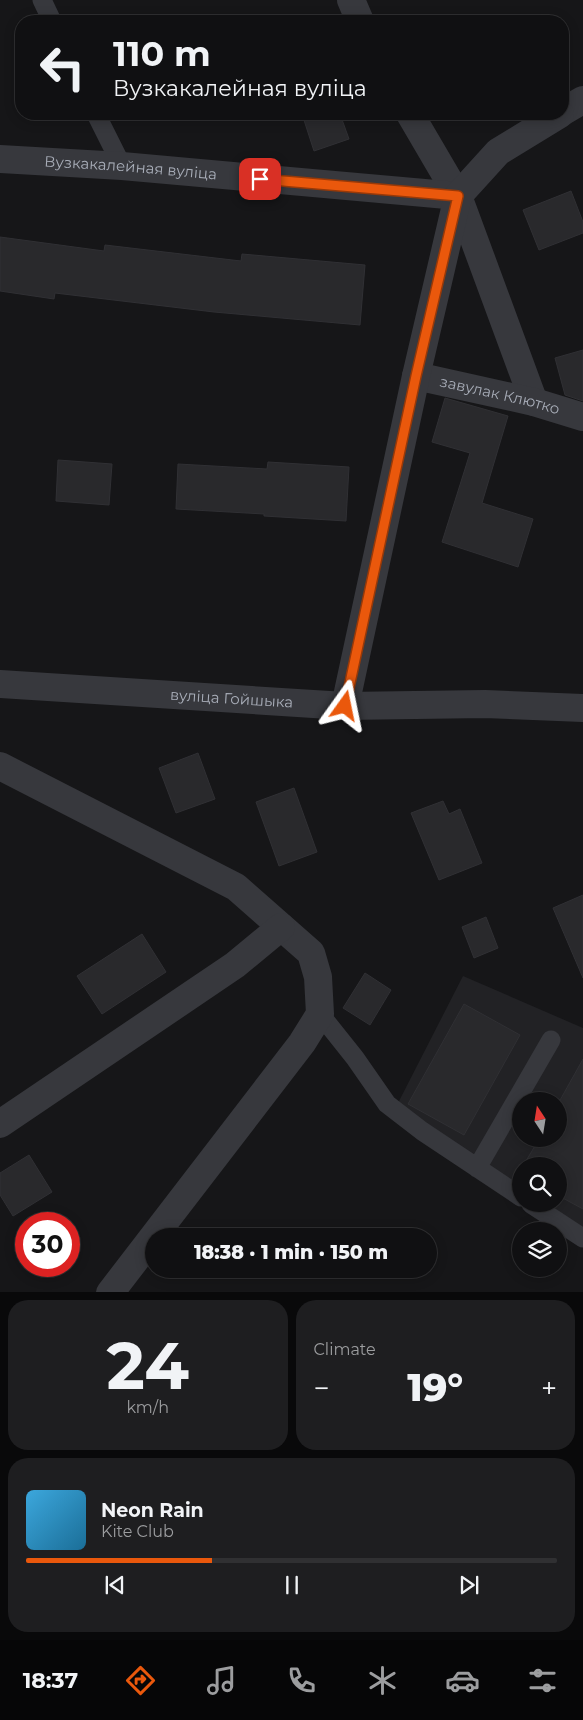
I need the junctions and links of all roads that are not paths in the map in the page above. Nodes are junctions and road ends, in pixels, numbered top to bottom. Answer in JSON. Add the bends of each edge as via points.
{"nodes":[{"id":1,"x":42,"y":0,"type":"edge"},
{"id":2,"x":351,"y":0,"type":"edge"},
{"id":3,"x":49,"y":15,"type":"edge"},
{"id":4,"x":357,"y":15,"type":"edge"},
{"id":5,"x":583,"y":100,"type":"edge"},
{"id":6,"x":569,"y":108,"type":"edge"},
{"id":7,"x":99,"y":120,"type":"edge"},
{"id":8,"x":414,"y":120,"type":"edge"},
{"id":9,"x":550,"y":120,"type":"edge"},
{"id":10,"x":0,"y":159,"type":"edge"},
{"id":11,"x":122,"y":166,"type":"junction"},
{"id":12,"x":458,"y":196,"type":"junction"},
{"id":13,"x":416,"y":376,"type":"junction"},
{"id":14,"x":534,"y":402,"type":"junction"},
{"id":15,"x":583,"y":417,"type":"edge"},
{"id":16,"x":0,"y":684,"type":"edge"},
{"id":17,"x":345,"y":706,"type":"junction"},
{"id":18,"x":583,"y":708,"type":"edge"},
{"id":19,"x":0,"y":766,"type":"edge"},
{"id":20,"x":281,"y":927,"type":"junction"},
{"id":21,"x":320,"y":1014,"type":"junction"},
{"id":22,"x":551,"y":1040,"type":"dead end"},
{"id":23,"x":0,"y":1124,"type":"edge"},
{"id":24,"x":477,"y":1168,"type":"junction"},
{"id":25,"x":512,"y":1191,"type":"edge"},
{"id":26,"x":543,"y":1212,"type":"edge"},
{"id":27,"x":583,"y":1238,"type":"edge"},
{"id":28,"x":110,"y":1292,"type":"edge"}],
"edges":[{"from":1,"to":3,"type":"lane"},
{"from":2,"to":4,"type":"street"},
{"from":5,"to":6,"type":"street"},
{"from":7,"to":11,"type":"lane"},
{"from":8,"to":12,"type":"street"},
{"from":9,"to":12,"type":"street","via":[[498,152]]},
{"from":10,"to":11,"type":"street","name":"Вузкакалейная вуліца"},
{"from":11,"to":12,"type":"street","name":"Вузкакалейная вуліца"},
{"from":12,"to":13,"type":"street"},
{"from":12,"to":14,"type":"street"},
{"from":13,"to":14,"type":"street","name":"завулак Клютко"},
{"from":13,"to":17,"type":"street"},
{"from":14,"to":15,"type":"street","name":"завулак Клютко"},
{"from":16,"to":17,"type":"street","name":"вуліца Гойшыка"},
{"from":17,"to":18,"type":"street","name":"вуліца Гойшыка","via":[[485,704]]},
{"from":19,"to":20,"type":"street","via":[[236,887]]},
{"from":20,"to":21,"type":"street","via":[[311,953],[318,977]]},
{"from":20,"to":23,"type":"street","via":[[235,965]]},
{"from":21,"to":24,"type":"lane","via":[[387,1104]]},
{"from":21,"to":28,"type":"street","via":[[302,1043]]},
{"from":22,"to":24,"type":"lane"},
{"from":24,"to":25,"type":"lane"},
{"from":26,"to":27,"type":"lane"}]}
